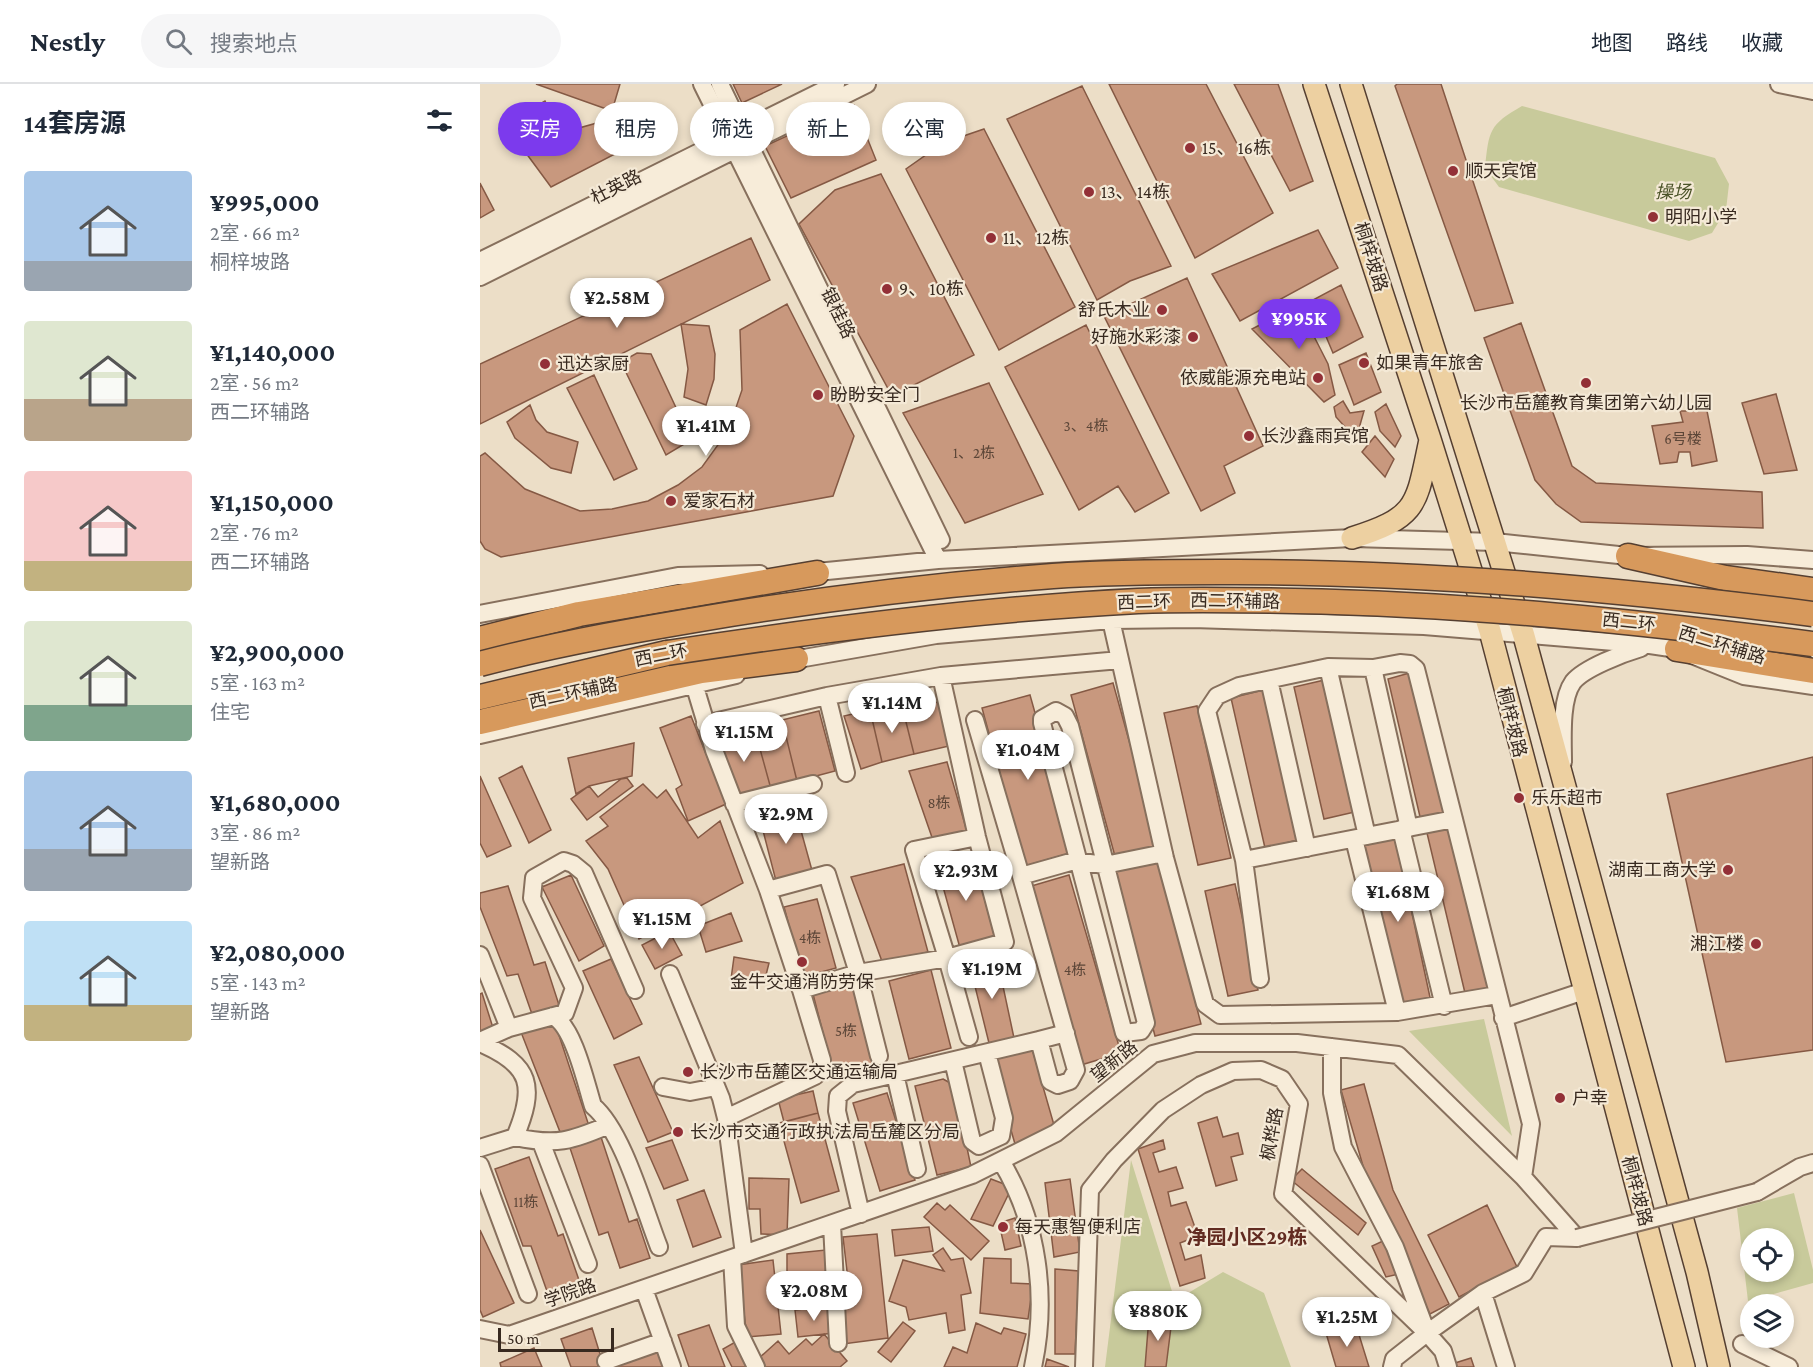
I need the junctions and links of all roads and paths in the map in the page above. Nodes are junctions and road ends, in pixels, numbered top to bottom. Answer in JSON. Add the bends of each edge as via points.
{"nodes":[{"id":1,"x":702,"y":84,"type":"edge"},
{"id":2,"x":720,"y":84,"type":"edge"},
{"id":3,"x":836,"y":84,"type":"edge"},
{"id":4,"x":867,"y":84,"type":"edge"},
{"id":5,"x":1314,"y":84,"type":"edge"},
{"id":6,"x":1351,"y":84,"type":"edge"},
{"id":7,"x":1779,"y":84,"type":"edge"},
{"id":8,"x":1813,"y":91,"type":"edge"},
{"id":9,"x":714,"y":102,"type":"edge"},
{"id":10,"x":726,"y":102,"type":"edge"},
{"id":11,"x":774,"y":120,"type":"edge"},
{"id":12,"x":774,"y":125,"type":"edge"},
{"id":13,"x":705,"y":156,"type":"edge"},
{"id":14,"x":709,"y":156,"type":"edge"},
{"id":15,"x":747,"y":156,"type":"edge"},
{"id":16,"x":480,"y":261,"type":"edge"},
{"id":17,"x":480,"y":277,"type":"edge"},
{"id":18,"x":1430,"y":439,"type":"junction"},
{"id":19,"x":1352,"y":538,"type":"junction"},
{"id":20,"x":1495,"y":542,"type":"junction"},
{"id":21,"x":1463,"y":543,"type":"junction"},
{"id":22,"x":1628,"y":556,"type":"junction"},
{"id":23,"x":944,"y":560,"type":"junction"},
{"id":24,"x":1813,"y":560,"type":"edge"},
{"id":25,"x":817,"y":573,"type":"junction"},
{"id":26,"x":1813,"y":590,"type":"edge"},
{"id":27,"x":481,"y":610,"type":"edge"},
{"id":28,"x":1813,"y":614,"type":"edge"},
{"id":29,"x":1111,"y":620,"type":"junction"},
{"id":30,"x":1490,"y":632,"type":"junction"},
{"id":31,"x":1524,"y":636,"type":"junction"},
{"id":32,"x":480,"y":639,"type":"edge"},
{"id":33,"x":1813,"y":644,"type":"edge"},
{"id":34,"x":1650,"y":645,"type":"junction"},
{"id":35,"x":1677,"y":649,"type":"junction"},
{"id":36,"x":796,"y":659,"type":"joint"},
{"id":37,"x":1120,"y":660,"type":"junction"},
{"id":38,"x":480,"y":664,"type":"edge"},
{"id":39,"x":1328,"y":667,"type":"junction"},
{"id":40,"x":1373,"y":668,"type":"junction"},
{"id":41,"x":1813,"y":671,"type":"edge"},
{"id":42,"x":941,"y":676,"type":"junction"},
{"id":43,"x":698,"y":679,"type":"junction"},
{"id":44,"x":1269,"y":680,"type":"junction"},
{"id":45,"x":1813,"y":686,"type":"edge"},
{"id":46,"x":827,"y":696,"type":"junction"},
{"id":47,"x":480,"y":697,"type":"edge"},
{"id":48,"x":975,"y":720,"type":"dead end"},
{"id":49,"x":480,"y":722,"type":"edge"},
{"id":50,"x":705,"y":724,"type":"junction"},
{"id":51,"x":480,"y":735,"type":"edge"},
{"id":52,"x":846,"y":773,"type":"dead end"},
{"id":53,"x":1563,"y":780,"type":"junction"},
{"id":54,"x":813,"y":784,"type":"dead end"},
{"id":55,"x":734,"y":804,"type":"junction"},
{"id":56,"x":1454,"y":819,"type":"junction"},
{"id":57,"x":1405,"y":829,"type":"junction"},
{"id":58,"x":977,"y":837,"type":"junction"},
{"id":59,"x":1360,"y":837,"type":"junction"},
{"id":60,"x":1306,"y":848,"type":"junction"},
{"id":61,"x":1164,"y":853,"type":"junction"},
{"id":62,"x":1244,"y":860,"type":"junction"},
{"id":63,"x":1077,"y":861,"type":"junction"},
{"id":64,"x":1105,"y":865,"type":"junction"},
{"id":65,"x":1021,"y":876,"type":"junction"},
{"id":66,"x":768,"y":890,"type":"junction"},
{"id":67,"x":480,"y":955,"type":"edge"},
{"id":68,"x":947,"y":958,"type":"junction"},
{"id":69,"x":858,"y":973,"type":"junction"},
{"id":70,"x":670,"y":974,"type":"dead end"},
{"id":71,"x":1260,"y":979,"type":"dead end"},
{"id":72,"x":635,"y":990,"type":"dead end"},
{"id":73,"x":801,"y":990,"type":"junction"},
{"id":74,"x":1584,"y":991,"type":"junction"},
{"id":75,"x":1497,"y":995,"type":"junction"},
{"id":76,"x":1444,"y":1006,"type":"junction"},
{"id":77,"x":1397,"y":1012,"type":"junction"},
{"id":78,"x":553,"y":1016,"type":"junction"},
{"id":79,"x":1503,"y":1018,"type":"junction"},
{"id":80,"x":509,"y":1028,"type":"junction"},
{"id":81,"x":1066,"y":1033,"type":"junction"},
{"id":82,"x":969,"y":1037,"type":"dead end"},
{"id":83,"x":1039,"y":1040,"type":"junction"},
{"id":84,"x":480,"y":1042,"type":"edge"},
{"id":85,"x":1332,"y":1047,"type":"junction"},
{"id":86,"x":987,"y":1053,"type":"junction"},
{"id":87,"x":879,"y":1056,"type":"dead end"},
{"id":88,"x":953,"y":1061,"type":"junction"},
{"id":89,"x":895,"y":1074,"type":"junction"},
{"id":90,"x":663,"y":1087,"type":"dead end"},
{"id":91,"x":716,"y":1087,"type":"junction"},
{"id":92,"x":726,"y":1118,"type":"junction"},
{"id":93,"x":609,"y":1125,"type":"junction"},
{"id":94,"x":514,"y":1137,"type":"junction"},
{"id":95,"x":541,"y":1142,"type":"junction"},
{"id":96,"x":480,"y":1148,"type":"edge"},
{"id":97,"x":1001,"y":1161,"type":"junction"},
{"id":98,"x":1813,"y":1163,"type":"edge"},
{"id":99,"x":480,"y":1165,"type":"edge"},
{"id":100,"x":917,"y":1169,"type":"dead end"},
{"id":101,"x":1522,"y":1177,"type":"junction"},
{"id":102,"x":861,"y":1214,"type":"junction"},
{"id":103,"x":832,"y":1224,"type":"junction"},
{"id":104,"x":1577,"y":1238,"type":"junction"},
{"id":105,"x":659,"y":1247,"type":"dead end"},
{"id":106,"x":738,"y":1256,"type":"junction"},
{"id":107,"x":588,"y":1264,"type":"dead end"},
{"id":108,"x":672,"y":1279,"type":"joint"},
{"id":109,"x":644,"y":1288,"type":"junction"},
{"id":110,"x":1483,"y":1293,"type":"junction"},
{"id":111,"x":528,"y":1294,"type":"dead end"},
{"id":112,"x":480,"y":1329,"type":"edge"},
{"id":113,"x":1427,"y":1333,"type":"junction"},
{"id":114,"x":663,"y":1341,"type":"junction"},
{"id":115,"x":838,"y":1343,"type":"dead end"},
{"id":116,"x":1750,"y":1348,"type":"edge"},
{"id":117,"x":606,"y":1361,"type":"dead end"},
{"id":118,"x":672,"y":1367,"type":"edge"},
{"id":119,"x":756,"y":1367,"type":"edge"},
{"id":120,"x":1033,"y":1367,"type":"edge"},
{"id":121,"x":1084,"y":1367,"type":"edge"},
{"id":122,"x":1392,"y":1367,"type":"edge"},
{"id":123,"x":1448,"y":1367,"type":"edge"},
{"id":124,"x":1506,"y":1367,"type":"edge"},
{"id":125,"x":1684,"y":1367,"type":"edge"},
{"id":126,"x":1719,"y":1367,"type":"edge"},
{"id":127,"x":1789,"y":1367,"type":"edge"}],
"edges":[{"from":1,"to":9,"type":"street","name":"银桂路"},
{"from":2,"to":10,"type":"street","name":"银桂路"},
{"from":3,"to":11,"type":"street","name":"杜英路"},
{"from":4,"to":12,"type":"street","name":"杜英路"},
{"from":5,"to":18,"type":"main road","name":"桐梓坡路"},
{"from":6,"to":20,"type":"main road","name":"桐梓坡路"},
{"from":7,"to":8,"type":"street"},
{"from":13,"to":16,"type":"street","name":"杜英路"},
{"from":14,"to":17,"type":"street","name":"杜英路"},
{"from":15,"to":23,"type":"street","name":"银桂路"},
{"from":18,"to":19,"type":"main road","via":[[1419,491],[1404,517],[1383,529]]},
{"from":18,"to":21,"type":"main road","name":"桐梓坡路"},
{"from":19,"to":21,"type":"street"},
{"from":19,"to":23,"type":"street"},
{"from":20,"to":21,"type":"street"},
{"from":20,"to":22,"type":"street"},
{"from":20,"to":31,"type":"main road","name":"桐梓坡路"},
{"from":21,"to":30,"type":"main road","name":"桐梓坡路"},
{"from":22,"to":24,"type":"street","via":[[1747,555]]},
{"from":22,"to":26,"type":"highway","via":[[1725,578]]},
{"from":23,"to":25,"type":"street"},
{"from":25,"to":27,"type":"street","via":[[678,576]]},
{"from":25,"to":32,"type":"highway","via":[[591,612]]},
{"from":28,"to":38,"type":"highway","name":"西二环","bridge":true,"via":[[1480,579],[1142,572],[1055,576],[831,599],[663,626]]},
{"from":29,"to":30,"type":"street","name":"西二环辅路","via":[[1412,625]]},
{"from":29,"to":36,"type":"street","name":"西二环辅路","via":[[936,635]]},
{"from":29,"to":37,"type":"street"},
{"from":30,"to":31,"type":"street","name":"西二环辅路"},
{"from":30,"to":74,"type":"main road","name":"桐梓坡路"},
{"from":31,"to":34,"type":"street","name":"西二环辅路"},
{"from":31,"to":53,"type":"main road","name":"桐梓坡路"},
{"from":33,"to":47,"type":"highway","name":"西二环","bridge":true,"via":[[1446,606],[1140,601],[921,618],[757,639],[667,653]]},
{"from":34,"to":35,"type":"street","name":"西二环辅路"},
{"from":34,"to":53,"type":"street","via":[[1626,653],[1573,682],[1564,710]]},
{"from":35,"to":41,"type":"highway"},
{"from":35,"to":45,"type":"street","name":"西二环辅路","via":[[1744,676]]},
{"from":36,"to":43,"type":"highway"},
{"from":37,"to":42,"type":"street"},
{"from":37,"to":61,"type":"street"},
{"from":39,"to":40,"type":"street"},
{"from":39,"to":44,"type":"street"},
{"from":39,"to":59,"type":"street"},
{"from":40,"to":56,"type":"street","via":[[1400,663],[1416,669]]},
{"from":40,"to":57,"type":"street"},
{"from":42,"to":46,"type":"street"},
{"from":42,"to":58,"type":"street"},
{"from":43,"to":49,"type":"highway"},
{"from":43,"to":50,"type":"street"},
{"from":43,"to":51,"type":"street","name":"西二环辅路"},
{"from":44,"to":60,"type":"street"},
{"from":44,"to":62,"type":"street","via":[[1239,686],[1217,696],[1207,711]]},
{"from":46,"to":50,"type":"street"},
{"from":46,"to":52,"type":"street"},
{"from":48,"to":65,"type":"street"},
{"from":50,"to":55,"type":"street"},
{"from":53,"to":126,"type":"main road","name":"桐梓坡路","via":[[1697,1272]]},
{"from":54,"to":55,"type":"street"},
{"from":55,"to":66,"type":"street"},
{"from":56,"to":57,"type":"street"},
{"from":56,"to":75,"type":"street"},
{"from":57,"to":59,"type":"street"},
{"from":57,"to":76,"type":"street"},
{"from":58,"to":68,"type":"street","via":[[1005,942]]},
{"from":58,"to":68,"type":"street","via":[[914,850]]},
{"from":59,"to":60,"type":"street"},
{"from":59,"to":77,"type":"street"},
{"from":60,"to":62,"type":"street"},
{"from":61,"to":64,"type":"street"},
{"from":61,"to":77,"type":"street","via":[[1205,1004],[1220,1015]]},
{"from":62,"to":71,"type":"street"},
{"from":63,"to":64,"type":"street"},
{"from":63,"to":64,"type":"street","via":[[1042,723],[1042,719],[1056,711],[1065,716],[1070,726]]},
{"from":63,"to":64,"type":"street","via":[[1124,1034],[1130,1035],[1141,1031],[1146,1023]]},
{"from":63,"to":65,"type":"street"},
{"from":65,"to":81,"type":"street"},
{"from":66,"to":69,"type":"street","via":[[826,874]]},
{"from":66,"to":73,"type":"street"},
{"from":67,"to":80,"type":"street"},
{"from":68,"to":69,"type":"street"},
{"from":68,"to":82,"type":"street"},
{"from":69,"to":73,"type":"street"},
{"from":69,"to":87,"type":"street"},
{"from":70,"to":91,"type":"street"},
{"from":72,"to":78,"type":"street","via":[[584,873],[564,861],[534,878],[532,898],[574,988],[565,1013]]},
{"from":73,"to":92,"type":"street","via":[[822,1069]]},
{"from":74,"to":79,"type":"street"},
{"from":74,"to":125,"type":"main road","name":"桐梓坡路"},
{"from":75,"to":76,"type":"street"},
{"from":75,"to":79,"type":"street"},
{"from":76,"to":77,"type":"street"},
{"from":78,"to":80,"type":"street"},
{"from":78,"to":93,"type":"street","via":[[569,1032],[593,1106]]},
{"from":79,"to":101,"type":"street","via":[[1531,1124]]},
{"from":80,"to":84,"type":"street"},
{"from":81,"to":83,"type":"street"},
{"from":81,"to":83,"type":"street","via":[[1076,1070],[1070,1081],[1058,1085],[1050,1081]]},
{"from":83,"to":86,"type":"street"},
{"from":84,"to":94,"type":"street","via":[[516,1064],[527,1082],[526,1109]]},
{"from":85,"to":97,"type":"street","name":"望新路","via":[[1297,1043],[1195,1044],[1153,1054],[1056,1133]]},
{"from":85,"to":101,"type":"street","name":"望新路","via":[[1398,1055]]},
{"from":85,"to":113,"type":"street","via":[[1332,1093],[1343,1147],[1395,1247]]},
{"from":86,"to":88,"type":"street"},
{"from":86,"to":88,"type":"street","via":[[1004,1118],[1002,1136],[979,1146],[972,1141]]},
{"from":88,"to":89,"type":"street"},
{"from":89,"to":100,"type":"street"},
{"from":89,"to":102,"type":"street","via":[[853,1084],[838,1096],[837,1112]]},
{"from":90,"to":91,"type":"street","via":[[690,1092]]},
{"from":91,"to":92,"type":"street"},
{"from":92,"to":106,"type":"street"},
{"from":93,"to":95,"type":"street","via":[[567,1142]]},
{"from":93,"to":105,"type":"street"},
{"from":94,"to":95,"type":"street"},
{"from":94,"to":96,"type":"street"},
{"from":95,"to":107,"type":"street"},
{"from":97,"to":102,"type":"street","name":"望新路"},
{"from":97,"to":120,"type":"street","via":[[1016,1185],[1037,1260],[1041,1302]]},
{"from":98,"to":104,"type":"street","bridge":true,"via":[[1756,1192]]},
{"from":99,"to":111,"type":"street"},
{"from":101,"to":104,"type":"street","name":"望新路"},
{"from":102,"to":103,"type":"street","name":"望新路"},
{"from":103,"to":106,"type":"street","name":"望新路"},
{"from":103,"to":115,"type":"street"},
{"from":104,"to":110,"type":"street","via":[[1546,1237],[1524,1273]]},
{"from":106,"to":108,"type":"street","name":"望新路"},
{"from":106,"to":119,"type":"street","via":[[736,1326]]},
{"from":108,"to":109,"type":"street","name":"学院路"},
{"from":109,"to":112,"type":"street","name":"学院路","via":[[510,1335]]},
{"from":109,"to":114,"type":"street"},
{"from":110,"to":113,"type":"street"},
{"from":110,"to":124,"type":"street"},
{"from":113,"to":121,"type":"street","name":"枫桦路","via":[[1283,1194],[1299,1104],[1282,1079],[1261,1070],[1233,1071],[1201,1084],[1163,1110],[1090,1190]]},
{"from":113,"to":122,"type":"street","via":[[1394,1359]]},
{"from":113,"to":123,"type":"street","via":[[1443,1351]]},
{"from":114,"to":117,"type":"street"},
{"from":114,"to":118,"type":"street"},
{"from":116,"to":127,"type":"street"}]}
